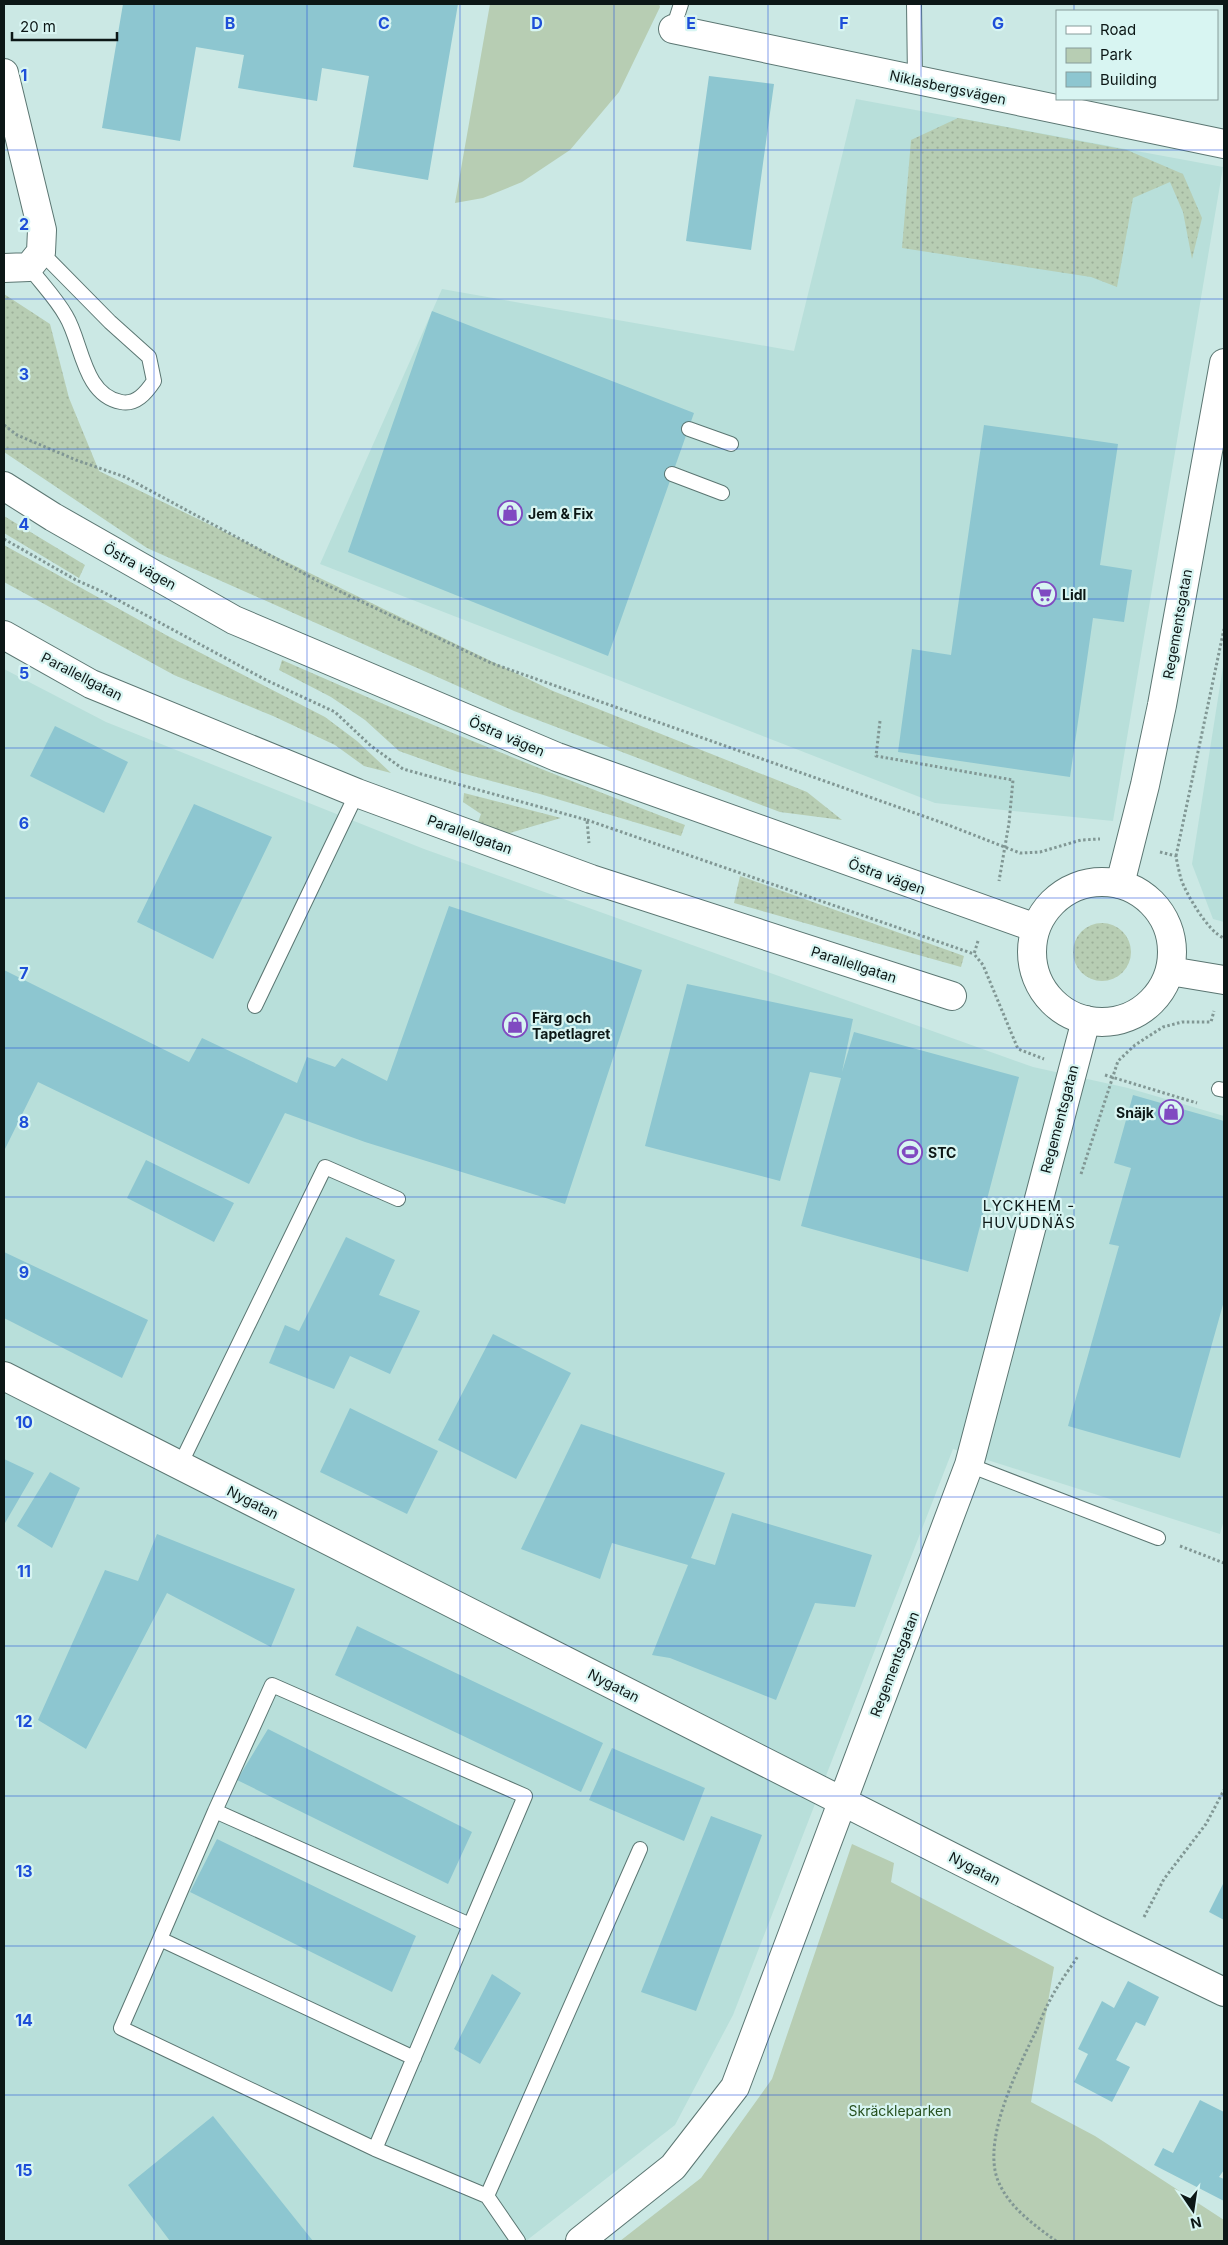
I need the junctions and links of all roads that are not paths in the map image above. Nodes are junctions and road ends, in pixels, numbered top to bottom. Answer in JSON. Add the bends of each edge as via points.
{"nodes":[{"id":1,"x":914,"y":4,"type":"edge"},
{"id":2,"x":677,"y":16,"type":"edge"},
{"id":3,"x":4,"y":73,"type":"edge"},
{"id":4,"x":915,"y":80,"type":"junction"},
{"id":5,"x":1224,"y":144,"type":"edge"},
{"id":6,"x":25,"y":262,"type":"edge"},
{"id":7,"x":1224,"y":363,"type":"edge"},
{"id":8,"x":689,"y":429,"type":"dead end"},
{"id":9,"x":732,"y":444,"type":"dead end"},
{"id":10,"x":672,"y":474,"type":"dead end"},
{"id":11,"x":4,"y":486,"type":"edge"},
{"id":12,"x":722,"y":493,"type":"dead end"},
{"id":13,"x":4,"y":635,"type":"edge"},
{"id":14,"x":357,"y":793,"type":"junction"},
{"id":15,"x":1120,"y":884,"type":"junction"},
{"id":16,"x":1036,"y":928,"type":"junction"},
{"id":17,"x":1170,"y":971,"type":"junction"},
{"id":18,"x":1223,"y":980,"type":"edge"},
{"id":19,"x":952,"y":996,"type":"dead end"},
{"id":20,"x":255,"y":1006,"type":"dead end"},
{"id":21,"x":1086,"y":1020,"type":"junction"},
{"id":22,"x":398,"y":1199,"type":"dead end"},
{"id":23,"x":4,"y":1376,"type":"edge"},
{"id":24,"x":180,"y":1465,"type":"junction"},
{"id":25,"x":969,"y":1465,"type":"junction"},
{"id":26,"x":1158,"y":1538,"type":"road end"},
{"id":27,"x":842,"y":1802,"type":"junction"},
{"id":28,"x":215,"y":1811,"type":"junction"},
{"id":29,"x":640,"y":1850,"type":"dead end"},
{"id":30,"x":470,"y":1925,"type":"junction"},
{"id":31,"x":160,"y":1939,"type":"junction"},
{"id":32,"x":1224,"y":1992,"type":"edge"},
{"id":33,"x":414,"y":2058,"type":"junction"},
{"id":34,"x":375,"y":2149,"type":"junction"},
{"id":35,"x":487,"y":2196,"type":"junction"},
{"id":36,"x":518,"y":2241,"type":"edge"},
{"id":37,"x":580,"y":2241,"type":"edge"}],
"edges":[{"from":1,"to":4,"type":"lane"},
{"from":2,"to":4,"type":"street","name":"Niklasbergsvägen"},
{"from":3,"to":6,"type":"street","via":[[42,230]]},
{"from":4,"to":5,"type":"street","name":"Niklasbergsvägen"},
{"from":6,"to":6,"type":"lane","via":[[110,322],[149,358],[154,382],[143,397],[125,403],[111,400],[96,386],[67,317]]},
{"from":7,"to":15,"type":"street","name":"Regementsgatan","via":[[1162,705]]},
{"from":8,"to":9,"type":"lane"},
{"from":10,"to":12,"type":"lane"},
{"from":11,"to":16,"type":"street","name":"Östra vägen","via":[[234,620],[557,757]]},
{"from":13,"to":14,"type":"street","name":"Parallellgatan","via":[[91,684]]},
{"from":14,"to":19,"type":"street","name":"Parallellgatan","via":[[591,878]]},
{"from":14,"to":20,"type":"lane"},
{"from":15,"to":16,"type":"street","via":[[1079,885],[1060,895],[1046,909]]},
{"from":15,"to":17,"type":"street","via":[[1143,894],[1160,912],[1171,940]]},
{"from":16,"to":21,"type":"street","via":[[1032,957],[1040,985],[1059,1008]]},
{"from":17,"to":18,"type":"street"},
{"from":17,"to":21,"type":"street","via":[[1161,990],[1138,1012],[1108,1022]]},
{"from":21,"to":25,"type":"street","name":"Regementsgatan"},
{"from":22,"to":24,"type":"lane","via":[[325,1167]]},
{"from":23,"to":24,"type":"street","name":"Nygatan"},
{"from":24,"to":27,"type":"street","name":"Nygatan"},
{"from":25,"to":26,"type":"lane"},
{"from":25,"to":27,"type":"street","name":"Regementsgatan"},
{"from":27,"to":32,"type":"street","name":"Nygatan"},
{"from":27,"to":37,"type":"street","name":"Regementsgatan","via":[[735,2087],[673,2168]]},
{"from":28,"to":30,"type":"lane"},
{"from":28,"to":30,"type":"lane","via":[[272,1685],[526,1796]]},
{"from":28,"to":31,"type":"lane"},
{"from":29,"to":35,"type":"lane"},
{"from":30,"to":33,"type":"lane"},
{"from":31,"to":33,"type":"lane"},
{"from":31,"to":34,"type":"lane","via":[[121,2028]]},
{"from":33,"to":34,"type":"lane"},
{"from":34,"to":35,"type":"lane"},
{"from":35,"to":36,"type":"lane"}]}
